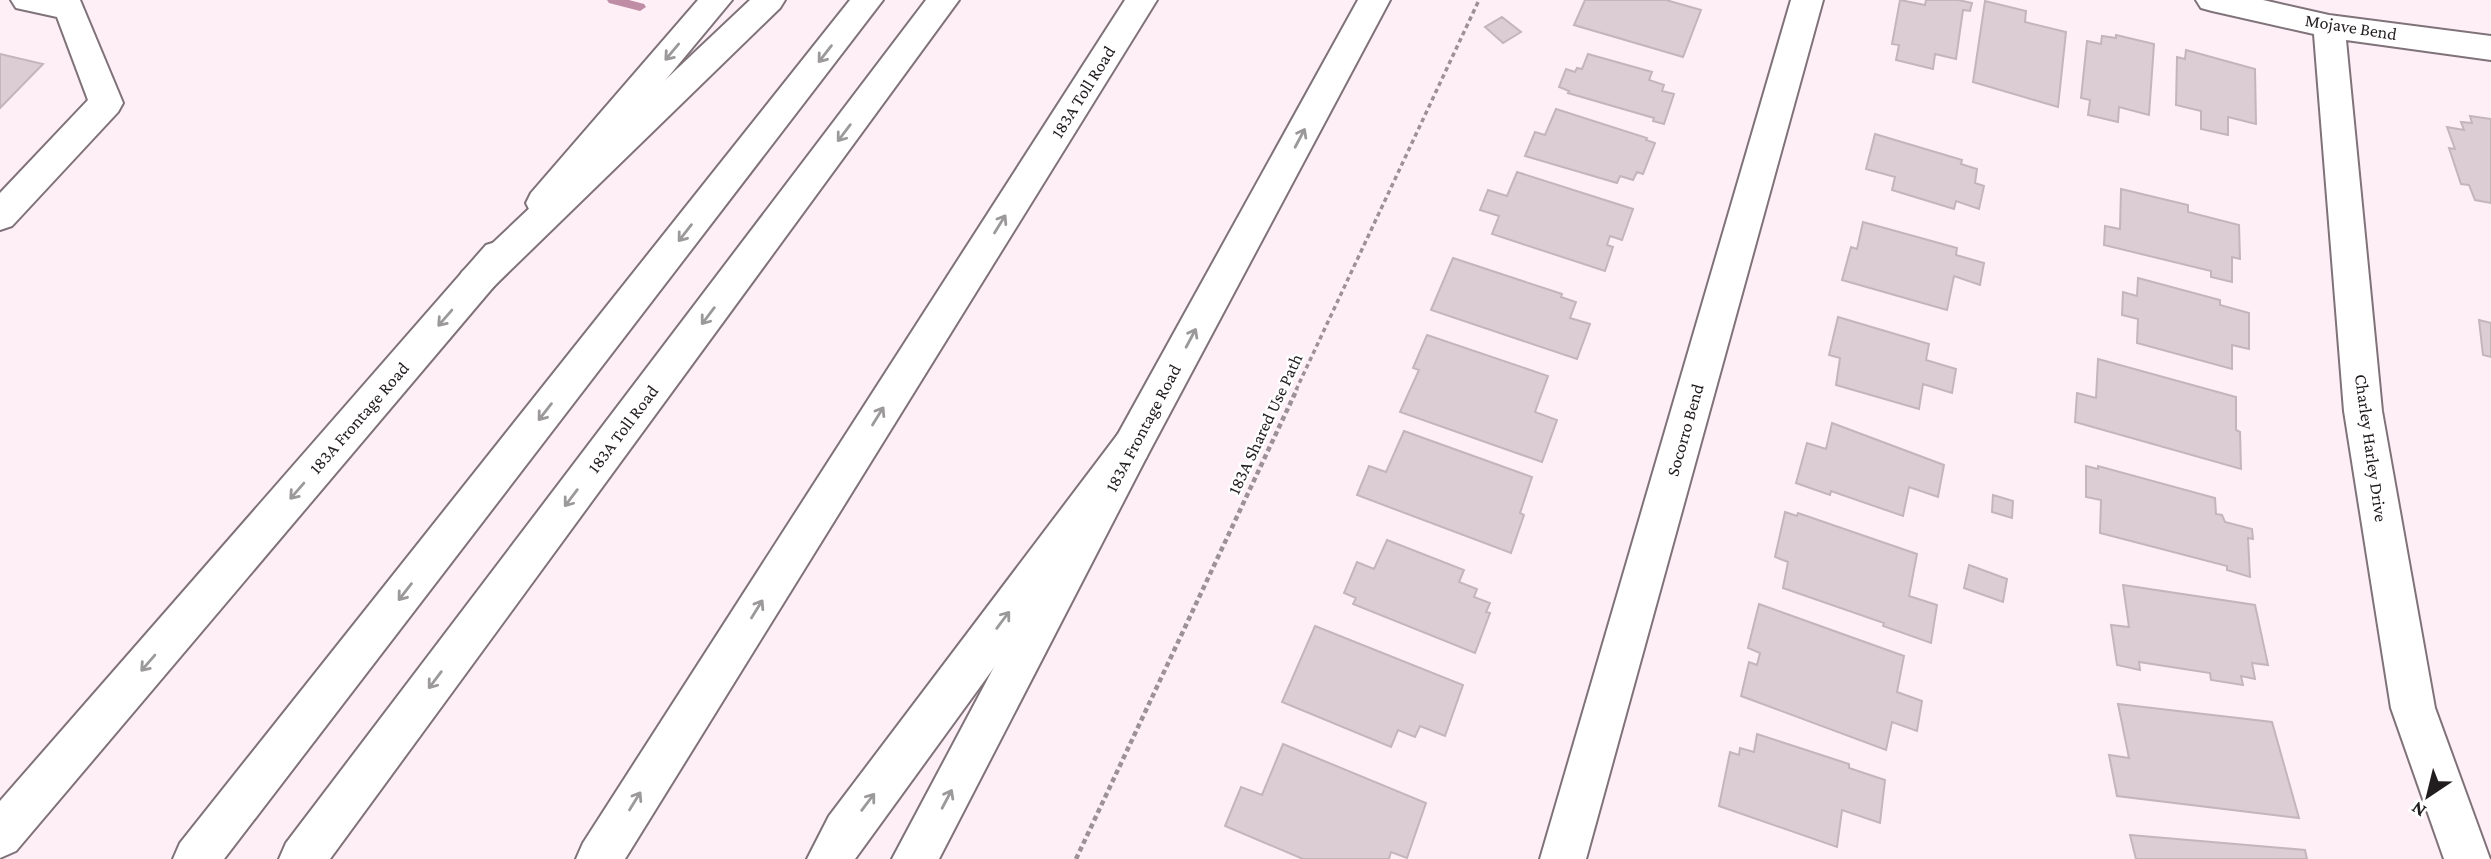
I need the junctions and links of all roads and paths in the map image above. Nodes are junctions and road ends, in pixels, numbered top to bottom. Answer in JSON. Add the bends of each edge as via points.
{"nodes":[{"id":1,"x":27,"y":0,"type":"edge"},
{"id":2,"x":716,"y":0,"type":"edge"},
{"id":3,"x":769,"y":0,"type":"edge"},
{"id":4,"x":867,"y":0,"type":"edge"},
{"id":5,"x":943,"y":0,"type":"edge"},
{"id":6,"x":1141,"y":0,"type":"edge"},
{"id":7,"x":1374,"y":0,"type":"edge"},
{"id":8,"x":1479,"y":0,"type":"edge"},
{"id":9,"x":1807,"y":0,"type":"edge"},
{"id":10,"x":2212,"y":0,"type":"edge"},
{"id":11,"x":2329,"y":26,"type":"junction"},
{"id":12,"x":2491,"y":48,"type":"edge"},
{"id":13,"x":0,"y":216,"type":"edge"},
{"id":14,"x":475,"y":282,"type":"junction"},
{"id":15,"x":1132,"y":446,"type":"junction"},
{"id":16,"x":0,"y":835,"type":"edge"},
{"id":17,"x":196,"y":859,"type":"edge"},
{"id":18,"x":302,"y":859,"type":"edge"},
{"id":19,"x":599,"y":859,"type":"edge"},
{"id":20,"x":830,"y":859,"type":"edge"},
{"id":21,"x":915,"y":859,"type":"edge"},
{"id":22,"x":1076,"y":859,"type":"edge"},
{"id":23,"x":1563,"y":859,"type":"edge"},
{"id":24,"x":2467,"y":859,"type":"edge"}],
"edges":[{"from":1,"to":13,"type":"main road","via":[[69,8],[106,103]]},
{"from":2,"to":14,"type":"main road","name":"183A Frontage Road","one_way":true},
{"from":3,"to":14,"type":"main road"},
{"from":4,"to":17,"type":"main road","one_way":true},
{"from":5,"to":18,"type":"main road","name":"183A Toll Road","one_way":true},
{"from":19,"to":6,"type":"main road","name":"183A Toll Road","one_way":true},
{"from":15,"to":7,"type":"main road","name":"183A Frontage Road","one_way":true},
{"from":8,"to":22,"type":"path","name":"183A Shared Use Path"},
{"from":9,"to":23,"type":"main road","name":"Socorro Bend"},
{"from":10,"to":11,"type":"main road","name":"Mojave Bend"},
{"from":11,"to":12,"type":"main road","name":"Mojave Bend"},
{"from":11,"to":24,"type":"main road","name":"Charley Harley Drive","via":[[2363,411],[2413,708]]},
{"from":14,"to":16,"type":"main road","name":"183A Frontage Road","one_way":true},
{"from":20,"to":15,"type":"main road","one_way":true,"via":[[845,832]]},
{"from":21,"to":15,"type":"main road","name":"183A Frontage Road","one_way":true}]}
